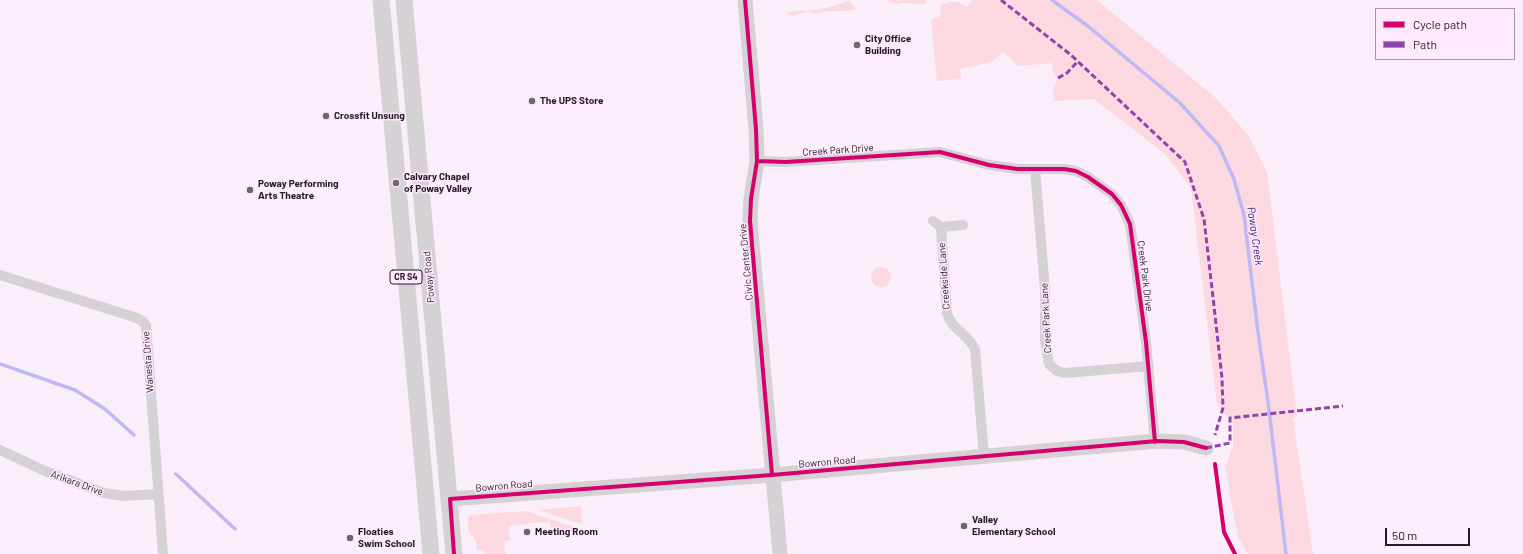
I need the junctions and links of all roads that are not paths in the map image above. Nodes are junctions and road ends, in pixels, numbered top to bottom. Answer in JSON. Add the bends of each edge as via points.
{"nodes":[{"id":1,"x":381,"y":0,"type":"edge"},
{"id":2,"x":404,"y":0,"type":"edge"},
{"id":3,"x":745,"y":0,"type":"edge"},
{"id":4,"x":414,"y":115,"type":"junction"},
{"id":5,"x":393,"y":135,"type":"junction"},
{"id":6,"x":757,"y":161,"type":"junction"},
{"id":7,"x":1035,"y":169,"type":"junction"},
{"id":8,"x":963,"y":224,"type":"dead end"},
{"id":9,"x":425,"y":231,"type":"junction"},
{"id":10,"x":402,"y":236,"type":"junction"},
{"id":11,"x":0,"y":275,"type":"edge"},
{"id":12,"x":435,"y":340,"type":"junction"},
{"id":13,"x":1149,"y":366,"type":"junction"},
{"id":14,"x":416,"y":391,"type":"junction"},
{"id":15,"x":419,"y":422,"type":"junction"},
{"id":16,"x":1156,"y":442,"type":"junction"},
{"id":17,"x":1206,"y":448,"type":"dead end"},
{"id":18,"x":0,"y":450,"type":"edge"},
{"id":19,"x":446,"y":456,"type":"junction"},
{"id":20,"x":984,"y":456,"type":"junction"},
{"id":21,"x":772,"y":475,"type":"junction"},
{"id":22,"x":158,"y":494,"type":"junction"},
{"id":23,"x":450,"y":499,"type":"junction"},
{"id":24,"x":163,"y":554,"type":"edge"},
{"id":25,"x":431,"y":554,"type":"edge"},
{"id":26,"x":454,"y":554,"type":"edge"},
{"id":27,"x":780,"y":554,"type":"edge"}],
"edges":[{"from":1,"to":4,"type":"main road","via":[[392,8],[395,15],[401,80]]},
{"from":1,"to":5,"type":"main road","number":"CR S4"},
{"from":2,"to":4,"type":"main road","name":"Poway Road","number":"CR S4"},
{"from":3,"to":6,"type":"street","name":"Civic Center Drive"},
{"from":4,"to":9,"type":"main road","name":"Poway Road","number":"CR S4"},
{"from":5,"to":9,"type":"main road","via":[[405,159],[412,224]]},
{"from":5,"to":10,"type":"main road","number":"CR S4"},
{"from":6,"to":7,"type":"street","name":"Creek Park Drive","via":[[786,162],[940,152],[989,165]]},
{"from":6,"to":21,"type":"street","name":"Civic Center Drive","via":[[750,221]]},
{"from":7,"to":13,"type":"street","name":"Creek Park Drive","via":[[1076,171],[1098,183],[1121,205],[1130,224]]},
{"from":7,"to":13,"type":"street","name":"Creek Park Lane","via":[[1048,364],[1065,373]]},
{"from":8,"to":20,"type":"street","name":"Creekside Lane","via":[[937,224],[948,319],[976,349]]},
{"from":9,"to":12,"type":"main road","name":"Poway Road","number":"CR S4"},
{"from":10,"to":12,"type":"main road","via":[[411,237],[415,243],[422,314]]},
{"from":10,"to":14,"type":"main road","number":"CR S4"},
{"from":11,"to":22,"type":"street","name":"Wanesta Drive","via":[[137,318],[146,325]]},
{"from":12,"to":19,"type":"main road","name":"Poway Road","number":"CR S4"},
{"from":13,"to":16,"type":"street","name":"Creek Park Drive"},
{"from":14,"to":15,"type":"main road","number":"CR S4"},
{"from":14,"to":19,"type":"main road","via":[[425,391],[428,395],[433,428]]},
{"from":15,"to":23,"type":"main road","via":[[431,445],[438,497],[442,500]]},
{"from":15,"to":25,"type":"main road","number":"CR S4"},
{"from":16,"to":17,"type":"street","name":"Bowron Road","via":[[1184,442]]},
{"from":16,"to":20,"type":"street","name":"Bowron Road"},
{"from":18,"to":22,"type":"street","name":"Arikara Drive","via":[[45,471],[104,493],[124,496]]},
{"from":19,"to":23,"type":"main road","name":"Poway Road","number":"CR S4"},
{"from":20,"to":21,"type":"street","name":"Bowron Road"},
{"from":21,"to":23,"type":"street","name":"Bowron Road"},
{"from":21,"to":27,"type":"street","name":"Civic Center Drive"},
{"from":22,"to":24,"type":"street","name":"Wanesta Drive"},
{"from":23,"to":26,"type":"main road","name":"Poway Road","number":"CR S4"}]}
